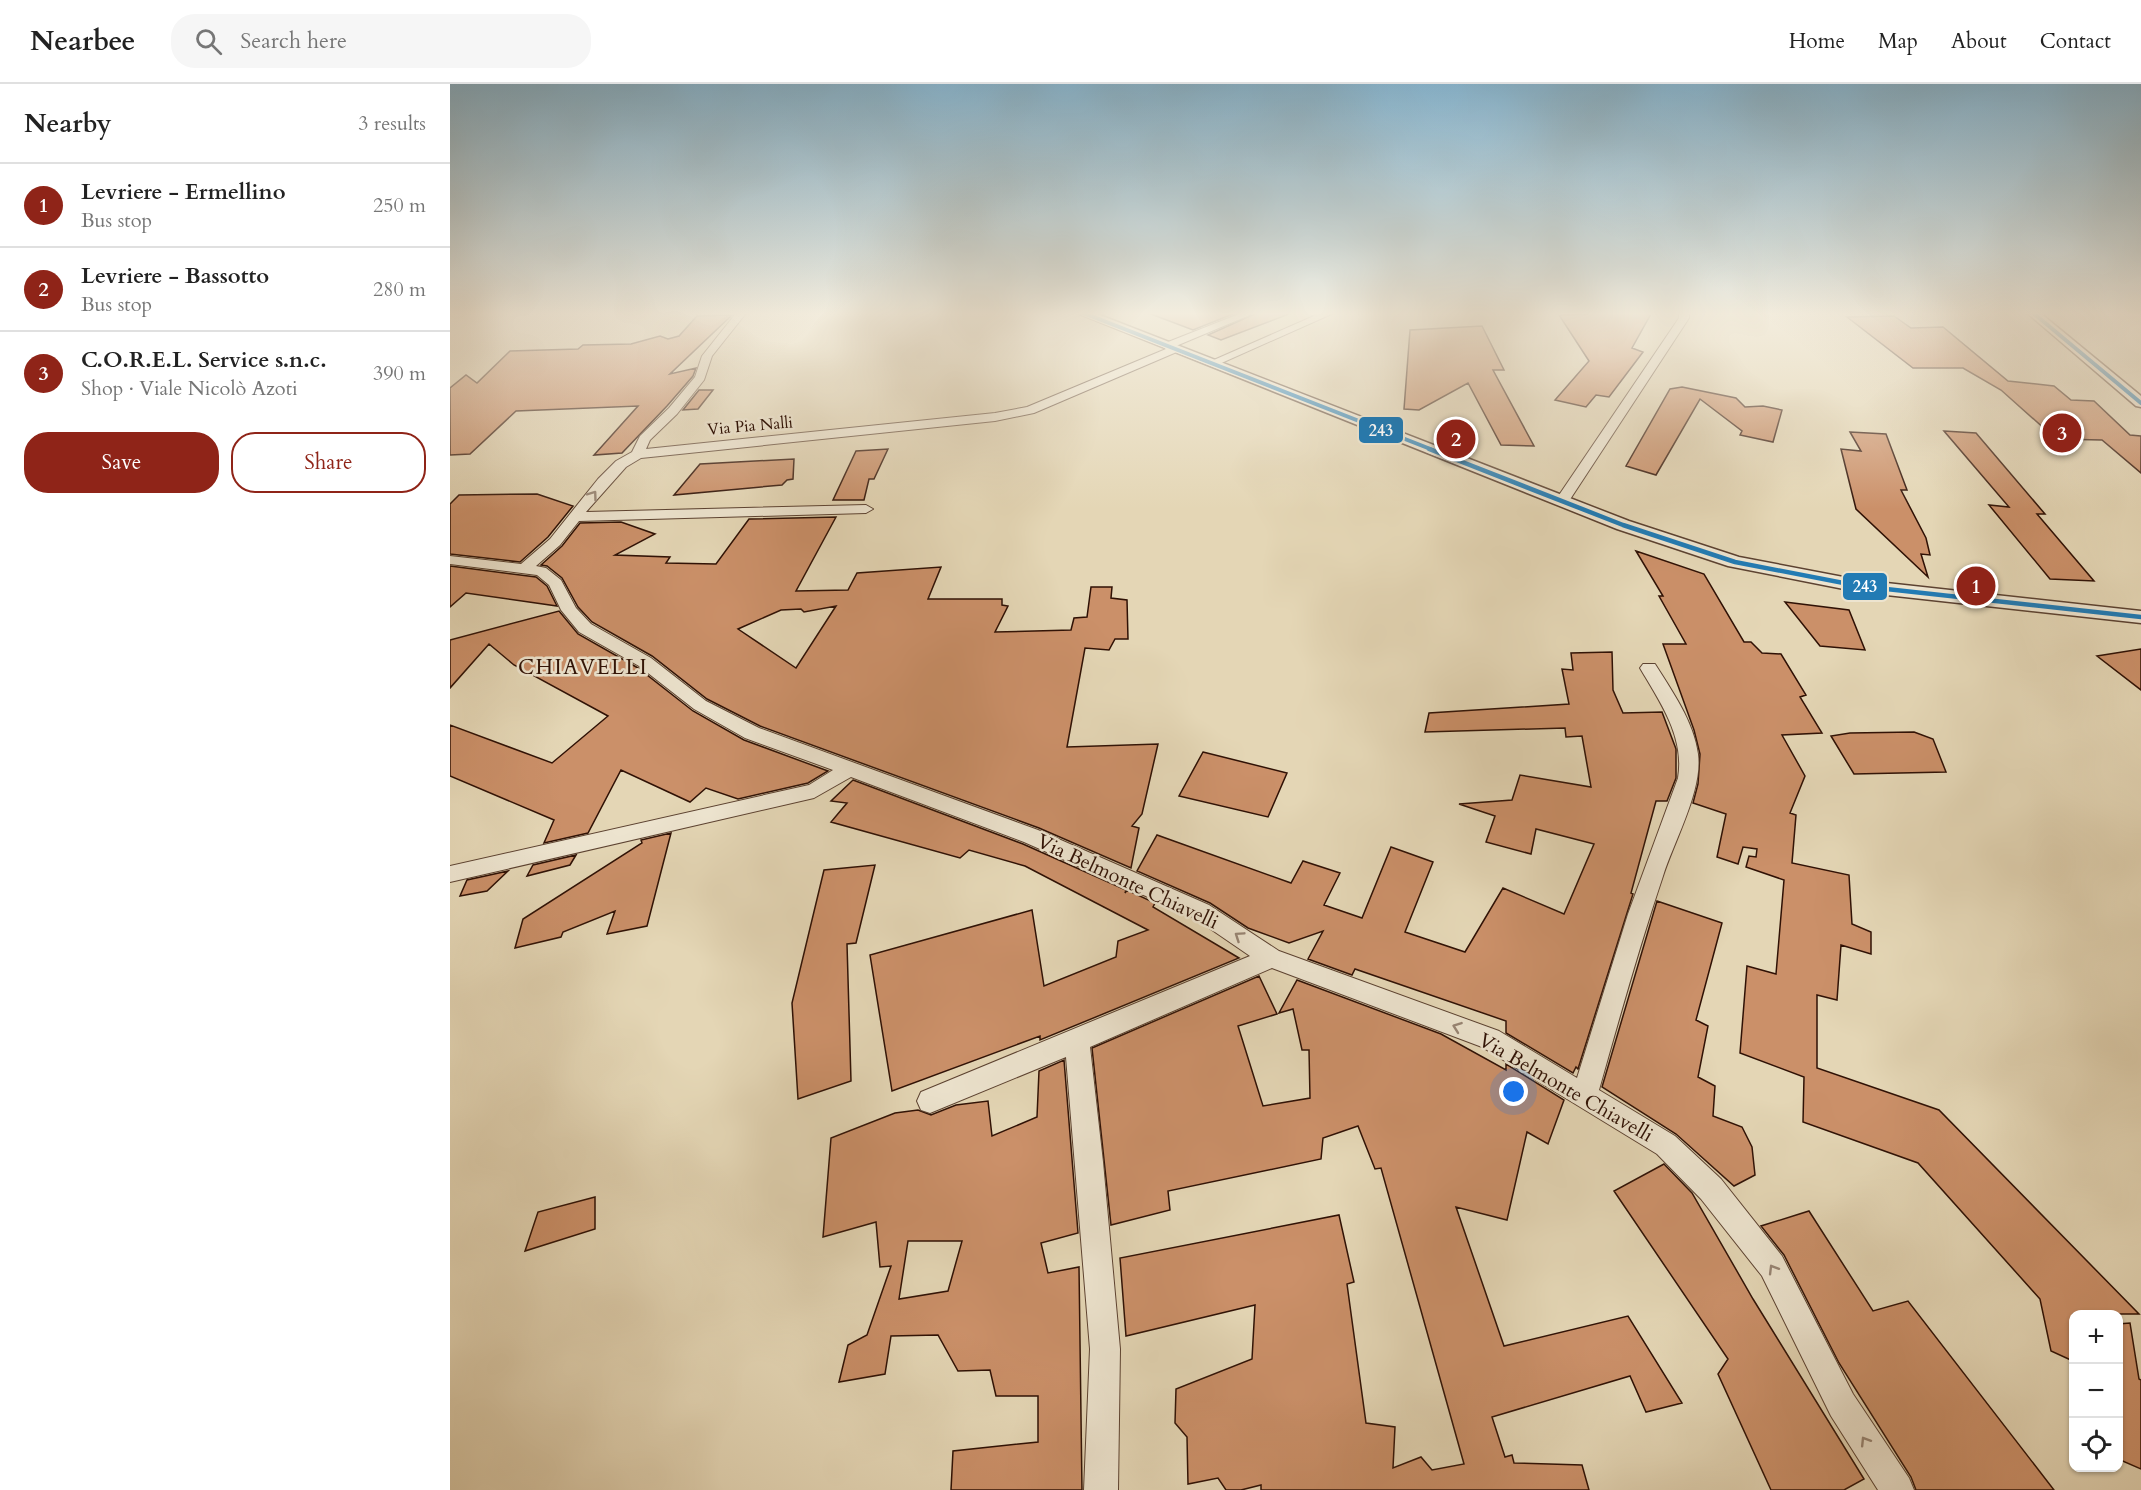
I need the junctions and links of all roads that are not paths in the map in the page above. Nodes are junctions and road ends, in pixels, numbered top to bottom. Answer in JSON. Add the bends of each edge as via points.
{"nodes":[{"id":1,"x":700,"y":378,"type":"edge"},
{"id":2,"x":1102,"y":378,"type":"edge"},
{"id":3,"x":1250,"y":378,"type":"edge"},
{"id":4,"x":1644,"y":378,"type":"edge"},
{"id":5,"x":2111,"y":378,"type":"edge"},
{"id":6,"x":2141,"y":403,"type":"edge"},
{"id":7,"x":638,"y":454,"type":"junction"},
{"id":8,"x":1562,"y":501,"type":"junction"},
{"id":9,"x":866,"y":509,"type":"dead end"},
{"id":10,"x":576,"y":517,"type":"junction"},
{"id":11,"x":450,"y":560,"type":"edge"},
{"id":12,"x":525,"y":568,"type":"junction"},
{"id":13,"x":2141,"y":617,"type":"edge"},
{"id":14,"x":1649,"y":668,"type":"dead end"},
{"id":15,"x":850,"y":769,"type":"junction"},
{"id":16,"x":450,"y":874,"type":"edge"},
{"id":17,"x":1271,"y":958,"type":"junction"},
{"id":18,"x":1077,"y":1040,"type":"junction"},
{"id":19,"x":1585,"y":1095,"type":"junction"},
{"id":20,"x":930,"y":1101,"type":"dead end"},
{"id":21,"x":1101,"y":1490,"type":"edge"},
{"id":22,"x":1897,"y":1490,"type":"edge"}],
"edges":[{"from":1,"to":7,"type":"street","via":[[644,439]]},
{"from":2,"to":7,"type":"street","name":"Via Pia Nalli","via":[[1030,410],[1007,415]]},
{"from":3,"to":8,"type":"street"},
{"from":4,"to":8,"type":"street"},
{"from":5,"to":6,"type":"street"},
{"from":10,"to":7,"type":"street","one_way":true,"via":[[603,482]]},
{"from":8,"to":13,"type":"street","via":[[1674,543],[1784,573],[1859,586]]},
{"from":9,"to":10,"type":"street"},
{"from":10,"to":12,"type":"street"},
{"from":11,"to":12,"type":"street","name":"Via Belmonte Chiavelli"},
{"from":12,"to":15,"type":"street","name":"Via Belmonte Chiavelli","via":[[541,571],[556,583],[569,610],[585,628],[645,662],[700,705],[752,733]]},
{"from":14,"to":19,"type":"street","via":[[1677,718],[1690,756],[1684,793],[1649,883]]},
{"from":15,"to":16,"type":"street","via":[[814,791]]},
{"from":17,"to":15,"type":"street","name":"Via Belmonte Chiavelli","one_way":true,"via":[[1201,911],[1031,836]]},
{"from":17,"to":18,"type":"street"},
{"from":19,"to":17,"type":"street","name":"Via Belmonte Chiavelli","one_way":true,"via":[[1490,1039]]},
{"from":18,"to":20,"type":"street"},
{"from":18,"to":21,"type":"street","via":[[1105,1349]]},
{"from":22,"to":19,"type":"street","name":"Via Belmonte Chiavelli","one_way":true,"via":[[1842,1405],[1772,1266],[1752,1240],[1711,1189],[1666,1145]]}]}
